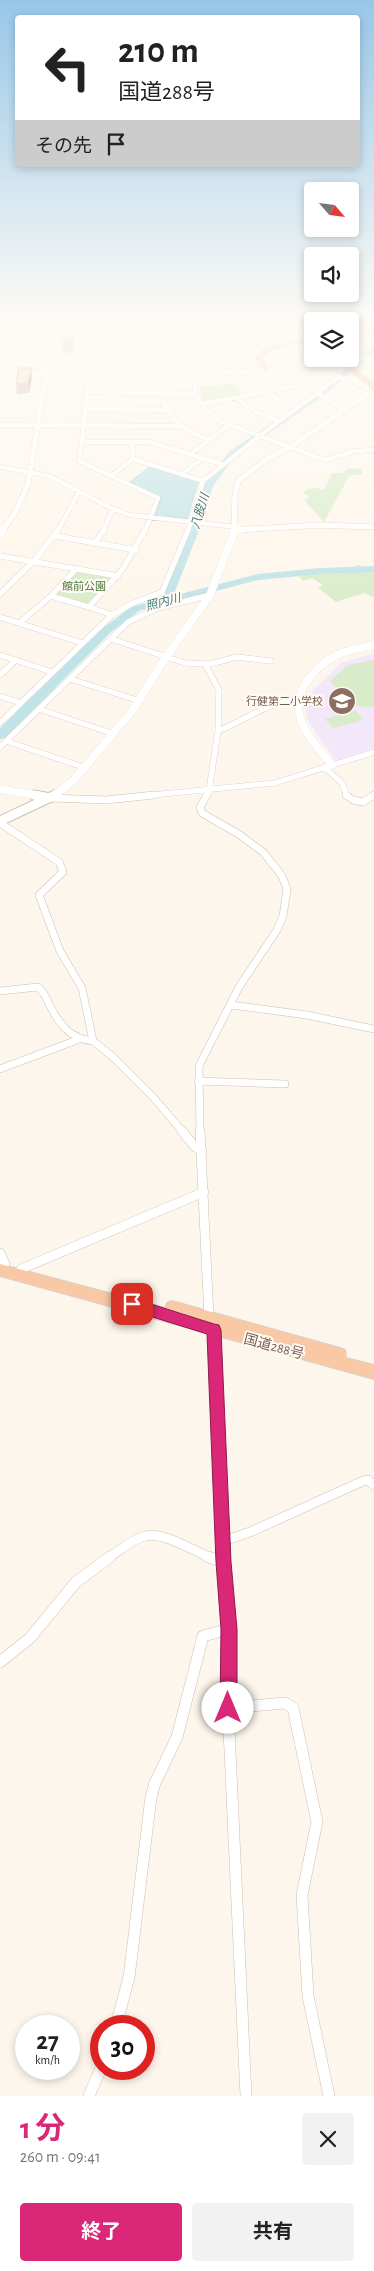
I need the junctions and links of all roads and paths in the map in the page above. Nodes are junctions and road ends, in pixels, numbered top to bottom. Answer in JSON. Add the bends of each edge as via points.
{"nodes":[{"id":1,"x":40,"y":419,"type":"edge"},
{"id":2,"x":83,"y":419,"type":"edge"},
{"id":3,"x":171,"y":419,"type":"edge"},
{"id":4,"x":216,"y":419,"type":"edge"},
{"id":5,"x":273,"y":419,"type":"edge"},
{"id":6,"x":281,"y":419,"type":"edge"},
{"id":7,"x":333,"y":419,"type":"edge"},
{"id":8,"x":278,"y":421,"type":"junction"},
{"id":9,"x":0,"y":425,"type":"edge"},
{"id":10,"x":39,"y":425,"type":"junction"},
{"id":11,"x":82,"y":425,"type":"junction"},
{"id":12,"x":179,"y":426,"type":"junction"},
{"id":13,"x":229,"y":426,"type":"junction"},
{"id":14,"x":258,"y":437,"type":"junction"},
{"id":15,"x":209,"y":440,"type":"junction"},
{"id":16,"x":82,"y":442,"type":"junction"},
{"id":17,"x":132,"y":442,"type":"junction"},
{"id":18,"x":290,"y":447,"type":"junction"},
{"id":19,"x":374,"y":450,"type":"edge"},
{"id":20,"x":190,"y":454,"type":"junction"},
{"id":21,"x":132,"y":458,"type":"junction"},
{"id":22,"x":203,"y":458,"type":"junction"},
{"id":23,"x":222,"y":464,"type":"junction"},
{"id":24,"x":0,"y":467,"type":"edge"},
{"id":25,"x":31,"y":472,"type":"junction"},
{"id":26,"x":182,"y":474,"type":"junction"},
{"id":27,"x":110,"y":476,"type":"junction"},
{"id":28,"x":203,"y":480,"type":"junction"},
{"id":29,"x":78,"y":491,"type":"junction"},
{"id":30,"x":114,"y":510,"type":"junction"},
{"id":31,"x":151,"y":518,"type":"junction"},
{"id":32,"x":191,"y":523,"type":"junction"},
{"id":33,"x":374,"y":528,"type":"edge"},
{"id":34,"x":235,"y":529,"type":"junction"},
{"id":35,"x":0,"y":534,"type":"edge"},
{"id":36,"x":55,"y":536,"type":"junction"},
{"id":37,"x":95,"y":543,"type":"junction"},
{"id":38,"x":136,"y":550,"type":"junction"},
{"id":39,"x":0,"y":556,"type":"edge"},
{"id":40,"x":35,"y":562,"type":"junction"},
{"id":41,"x":76,"y":569,"type":"junction"},
{"id":42,"x":118,"y":576,"type":"junction"},
{"id":43,"x":0,"y":594,"type":"edge"},
{"id":44,"x":210,"y":594,"type":"junction"},
{"id":45,"x":51,"y":596,"type":"junction"},
{"id":46,"x":89,"y":607,"type":"junction"},
{"id":47,"x":112,"y":615,"type":"junction"},
{"id":48,"x":0,"y":618,"type":"edge"},
{"id":49,"x":19,"y":623,"type":"junction"},
{"id":50,"x":111,"y":639,"type":"junction"},
{"id":51,"x":82,"y":643,"type":"junction"},
{"id":52,"x":374,"y":646,"type":"edge"},
{"id":53,"x":0,"y":655,"type":"edge"},
{"id":54,"x":166,"y":657,"type":"junction"},
{"id":55,"x":16,"y":660,"type":"junction"},
{"id":56,"x":271,"y":661,"type":"dead end"},
{"id":57,"x":205,"y":664,"type":"junction"},
{"id":58,"x":52,"y":672,"type":"junction"},
{"id":59,"x":0,"y":675,"type":"edge"},
{"id":60,"x":70,"y":679,"type":"junction"},
{"id":61,"x":0,"y":696,"type":"edge"},
{"id":62,"x":298,"y":700,"type":"junction"},
{"id":63,"x":140,"y":701,"type":"junction"},
{"id":64,"x":21,"y":703,"type":"junction"},
{"id":65,"x":39,"y":709,"type":"junction"},
{"id":66,"x":0,"y":723,"type":"edge"},
{"id":67,"x":218,"y":731,"type":"junction"},
{"id":68,"x":114,"y":734,"type":"junction"},
{"id":69,"x":6,"y":741,"type":"junction"},
{"id":70,"x":0,"y":747,"type":"edge"},
{"id":71,"x":374,"y":752,"type":"edge"},
{"id":72,"x":328,"y":766,"type":"junction"},
{"id":73,"x":86,"y":768,"type":"junction"},
{"id":74,"x":0,"y":789,"type":"edge"},
{"id":75,"x":209,"y":791,"type":"junction"},
{"id":76,"x":374,"y":795,"type":"edge"},
{"id":77,"x":51,"y":798,"type":"junction"},
{"id":78,"x":0,"y":822,"type":"edge"},
{"id":79,"x":0,"y":991,"type":"edge"},
{"id":80,"x":231,"y":1005,"type":"junction"},
{"id":81,"x":374,"y":1029,"type":"edge"},
{"id":82,"x":77,"y":1040,"type":"junction"},
{"id":83,"x":93,"y":1041,"type":"junction"},
{"id":84,"x":0,"y":1069,"type":"edge"},
{"id":85,"x":198,"y":1081,"type":"junction"},
{"id":86,"x":285,"y":1084,"type":"dead end"},
{"id":87,"x":202,"y":1152,"type":"junction"},
{"id":88,"x":204,"y":1192,"type":"junction"},
{"id":89,"x":1,"y":1263,"type":"edge"},
{"id":90,"x":21,"y":1269,"type":"junction"},
{"id":91,"x":211,"y":1324,"type":"junction"},
{"id":92,"x":374,"y":1365,"type":"edge"},
{"id":93,"x":374,"y":1372,"type":"edge"},
{"id":94,"x":374,"y":1486,"type":"edge"},
{"id":95,"x":224,"y":1541,"type":"junction"},
{"id":96,"x":224,"y":1562,"type":"junction"},
{"id":97,"x":229,"y":1629,"type":"junction"},
{"id":98,"x":0,"y":1662,"type":"edge"},
{"id":99,"x":228,"y":1708,"type":"junction"},
{"id":100,"x":119,"y":2015,"type":"edge"},
{"id":101,"x":96,"y":2080,"type":"edge"},
{"id":102,"x":89,"y":2096,"type":"edge"},
{"id":103,"x":246,"y":2096,"type":"edge"},
{"id":104,"x":329,"y":2096,"type":"edge"}],
"edges":[{"from":1,"to":10,"type":"street"},
{"from":2,"to":11,"type":"street"},
{"from":3,"to":12,"type":"street"},
{"from":4,"to":13,"type":"street"},
{"from":5,"to":8,"type":"street"},
{"from":6,"to":8,"type":"street"},
{"from":7,"to":18,"type":"street"},
{"from":8,"to":14,"type":"street"},
{"from":9,"to":10,"type":"street"},
{"from":10,"to":11,"type":"street"},
{"from":10,"to":25,"type":"street"},
{"from":11,"to":12,"type":"street"},
{"from":11,"to":16,"type":"street"},
{"from":12,"to":15,"type":"street"},
{"from":13,"to":14,"type":"street"},
{"from":13,"to":15,"type":"street"},
{"from":14,"to":18,"type":"street"},
{"from":14,"to":23,"type":"street"},
{"from":15,"to":20,"type":"street"},
{"from":16,"to":17,"type":"street"},
{"from":16,"to":27,"type":"street","via":[[79,461]]},
{"from":17,"to":20,"type":"street","via":[[150,442]]},
{"from":17,"to":21,"type":"street"},
{"from":18,"to":19,"type":"street","via":[[325,460],[355,451]]},
{"from":18,"to":34,"type":"street","via":[[267,459],[236,483]]},
{"from":20,"to":22,"type":"street"},
{"from":21,"to":26,"type":"street"},
{"from":21,"to":27,"type":"street"},
{"from":22,"to":23,"type":"street"},
{"from":22,"to":26,"type":"street"},
{"from":23,"to":28,"type":"street"},
{"from":24,"to":25,"type":"street"},
{"from":25,"to":29,"type":"street","via":[[49,476]]},
{"from":25,"to":35,"type":"street","via":[[19,504]]},
{"from":26,"to":28,"type":"street"},
{"from":27,"to":31,"type":"street","via":[[158,498]]},
{"from":28,"to":32,"type":"street"},
{"from":29,"to":30,"type":"street"},
{"from":29,"to":36,"type":"street"},
{"from":30,"to":31,"type":"street"},
{"from":30,"to":37,"type":"street"},
{"from":31,"to":32,"type":"street"},
{"from":31,"to":38,"type":"street"},
{"from":32,"to":34,"type":"street"},
{"from":32,"to":47,"type":"street","via":[[162,592]]},
{"from":33,"to":34,"type":"street","via":[[320,525]]},
{"from":34,"to":44,"type":"street"},
{"from":36,"to":37,"type":"street"},
{"from":36,"to":40,"type":"street"},
{"from":37,"to":38,"type":"street"},
{"from":38,"to":42,"type":"street"},
{"from":39,"to":40,"type":"street"},
{"from":40,"to":41,"type":"street"},
{"from":40,"to":43,"type":"street"},
{"from":41,"to":42,"type":"street"},
{"from":41,"to":45,"type":"street"},
{"from":42,"to":46,"type":"street"},
{"from":44,"to":50,"type":"street","via":[[149,611],[128,622]]},
{"from":44,"to":54,"type":"street"},
{"from":45,"to":46,"type":"street"},
{"from":45,"to":49,"type":"street"},
{"from":46,"to":47,"type":"street"},
{"from":47,"to":51,"type":"street"},
{"from":48,"to":49,"type":"street"},
{"from":49,"to":51,"type":"street"},
{"from":50,"to":54,"type":"street"},
{"from":50,"to":60,"type":"street"},
{"from":51,"to":58,"type":"street"},
{"from":52,"to":62,"type":"street","via":[[346,652],[329,660],[307,681]]},
{"from":53,"to":55,"type":"street"},
{"from":54,"to":57,"type":"street","via":[[185,663]]},
{"from":54,"to":63,"type":"street"},
{"from":55,"to":58,"type":"street"},
{"from":55,"to":59,"type":"street"},
{"from":56,"to":57,"type":"street","via":[[236,657]]},
{"from":57,"to":67,"type":"street","via":[[219,690]]},
{"from":58,"to":64,"type":"street"},
{"from":60,"to":63,"type":"street"},
{"from":60,"to":65,"type":"street"},
{"from":61,"to":64,"type":"street"},
{"from":62,"to":67,"type":"street","via":[[266,705],[240,722]]},
{"from":62,"to":72,"type":"street","via":[[300,717]]},
{"from":63,"to":68,"type":"street"},
{"from":64,"to":66,"type":"street"},
{"from":65,"to":68,"type":"street"},
{"from":65,"to":69,"type":"street"},
{"from":67,"to":75,"type":"street"},
{"from":68,"to":73,"type":"street"},
{"from":69,"to":70,"type":"street"},
{"from":69,"to":73,"type":"street"},
{"from":71,"to":72,"type":"street"},
{"from":72,"to":75,"type":"street","via":[[286,781]]},
{"from":72,"to":76,"type":"street","via":[[342,783],[346,796],[362,802]]},
{"from":73,"to":77,"type":"street"},
{"from":74,"to":77,"type":"street"},
{"from":75,"to":77,"type":"street","via":[[106,800]]},
{"from":75,"to":80,"type":"street","via":[[200,808],[202,813],[266,855],[287,889],[283,916],[277,930],[239,987]]},
{"from":77,"to":78,"type":"street"},
{"from":78,"to":83,"type":"street","via":[[59,862],[63,872],[39,895],[60,951],[82,988]]},
{"from":79,"to":82,"type":"street","via":[[38,987],[66,1031]]},
{"from":80,"to":81,"type":"street","via":[[307,1015]]},
{"from":80,"to":85,"type":"street","via":[[202,1061]]},
{"from":82,"to":83,"type":"street"},
{"from":82,"to":84,"type":"street"},
{"from":83,"to":87,"type":"street","via":[[153,1096]]},
{"from":85,"to":86,"type":"street"},
{"from":85,"to":87,"type":"street"},
{"from":87,"to":88,"type":"street"},
{"from":88,"to":90,"type":"street"},
{"from":88,"to":91,"type":"street"},
{"from":89,"to":90,"type":"highway","name":"国道288号"},
{"from":89,"to":91,"type":"highway","name":"国道288号","via":[[150,1309]]},
{"from":90,"to":91,"type":"highway","name":"国道288号"},
{"from":91,"to":92,"type":"highway","name":"国道288号"},
{"from":91,"to":93,"type":"highway","name":"国道288号"},
{"from":91,"to":95,"type":"street"},
{"from":94,"to":95,"type":"street","via":[[368,1480],[363,1481]]},
{"from":95,"to":96,"type":"street"},
{"from":96,"to":97,"type":"street"},
{"from":96,"to":98,"type":"street","via":[[211,1560],[158,1536],[145,1535],[82,1577],[30,1639]]},
{"from":97,"to":99,"type":"street"},
{"from":97,"to":100,"type":"street","via":[[203,1636],[177,1737],[151,1797],[129,1977]]},
{"from":99,"to":103,"type":"street"},
{"from":99,"to":104,"type":"street","via":[[285,1703],[293,1708],[317,1822],[302,1895],[308,1996]]},
{"from":101,"to":102,"type":"street"}]}
